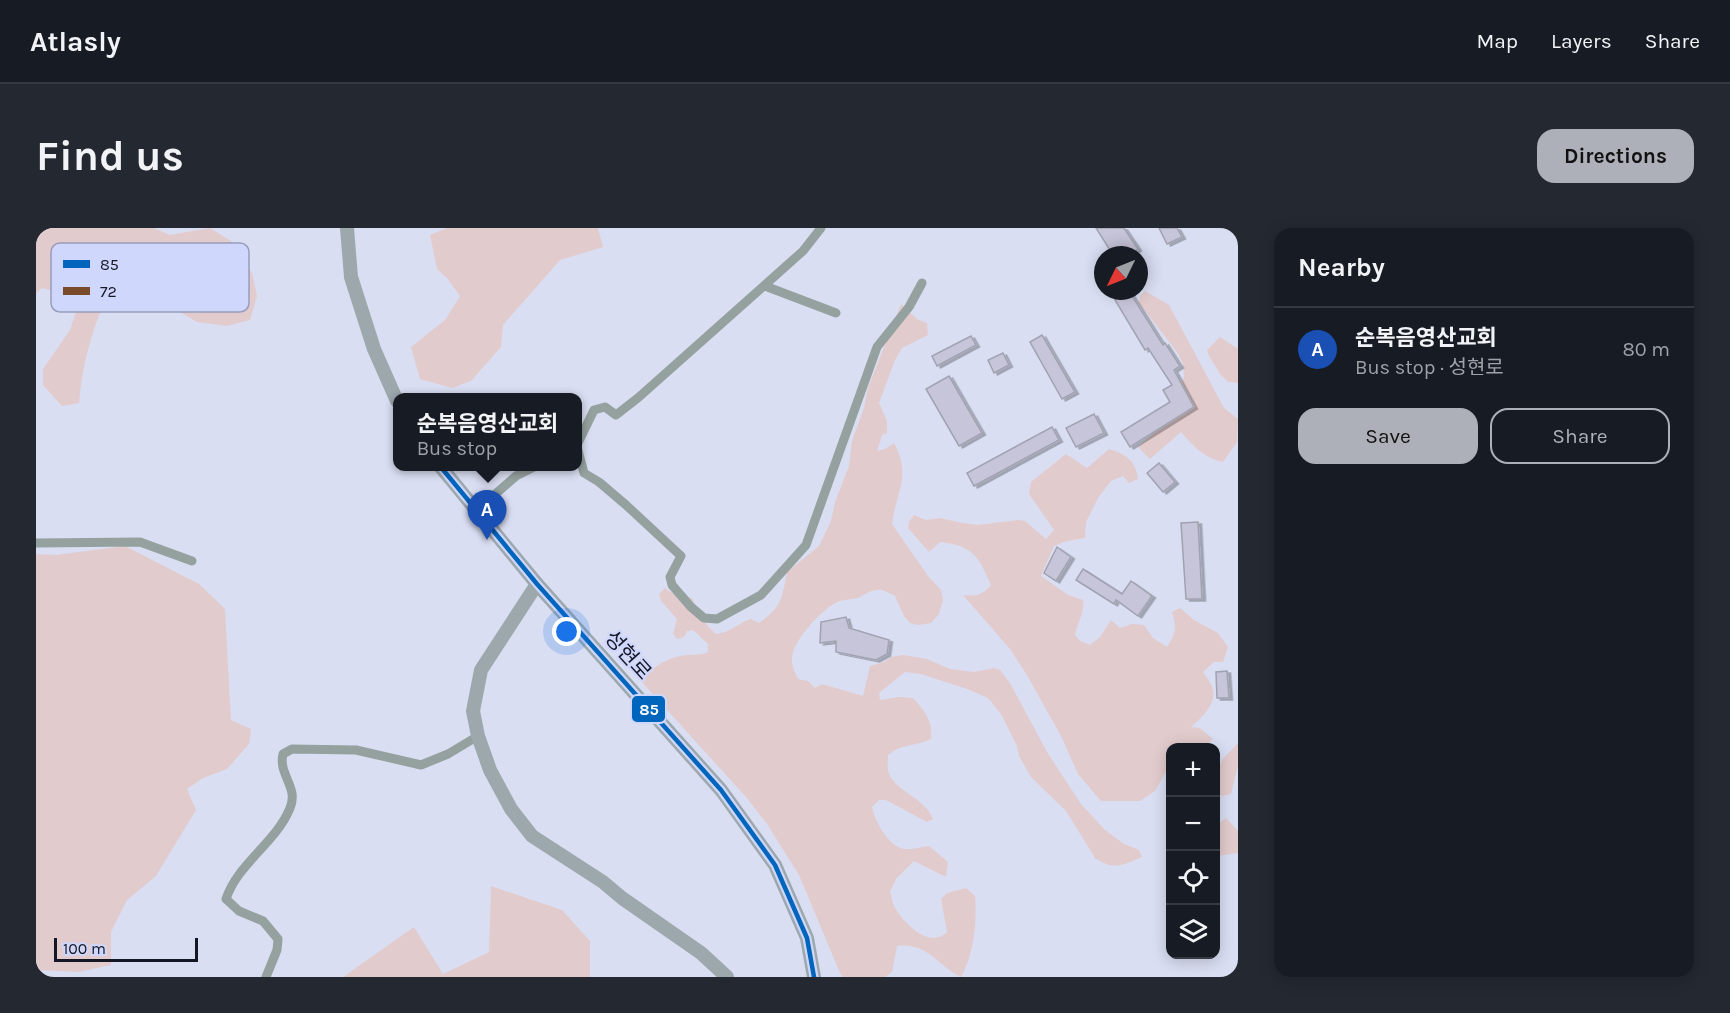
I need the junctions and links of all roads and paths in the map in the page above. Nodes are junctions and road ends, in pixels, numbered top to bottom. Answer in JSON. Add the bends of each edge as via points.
{"nodes":[{"id":1,"x":347,"y":228,"type":"edge"},
{"id":2,"x":821,"y":228,"type":"edge"},
{"id":3,"x":922,"y":283,"type":"dead end"},
{"id":4,"x":765,"y":286,"type":"junction"},
{"id":5,"x":836,"y":313,"type":"dead end"},
{"id":6,"x":393,"y":393,"type":"edge"},
{"id":7,"x":582,"y":435,"type":"edge"},
{"id":8,"x":582,"y":465,"type":"edge"},
{"id":9,"x":444,"y":471,"type":"edge"},
{"id":10,"x":526,"y":471,"type":"edge"},
{"id":11,"x":476,"y":511,"type":"junction"},
{"id":12,"x":36,"y":543,"type":"edge"},
{"id":13,"x":192,"y":561,"type":"dead end"},
{"id":14,"x":537,"y":584,"type":"junction"},
{"id":15,"x":478,"y":736,"type":"junction"},
{"id":16,"x":266,"y":977,"type":"edge"},
{"id":17,"x":727,"y":977,"type":"edge"},
{"id":18,"x":814,"y":977,"type":"edge"}],
"edges":[{"from":1,"to":6,"type":"main road","via":[[351,277],[374,349]]},
{"from":2,"to":4,"type":"street","via":[[803,251]]},
{"from":3,"to":8,"type":"street","via":[[909,308],[877,347],[806,545],[761,595],[726,615],[704,618],[691,607],[670,577],[681,556],[584,473]]},
{"from":4,"to":5,"type":"street"},
{"from":4,"to":7,"type":"street","via":[[616,415],[605,407],[594,410]]},
{"from":9,"to":11,"type":"main road","name":"성현로"},
{"from":10,"to":11,"type":"street"},
{"from":11,"to":14,"type":"main road","name":"성현로"},
{"from":12,"to":13,"type":"street","via":[[140,542]]},
{"from":14,"to":15,"type":"main road","via":[[481,670],[473,711]]},
{"from":14,"to":18,"type":"main road","name":"성현로","via":[[721,790],[775,865],[807,938]]},
{"from":15,"to":16,"type":"street","via":[[420,765],[356,750],[292,749],[284,754],[281,763],[294,796],[291,807],[280,828],[238,875],[226,899],[239,911],[263,921],[278,939]]},
{"from":15,"to":17,"type":"main road","via":[[490,771],[532,836],[603,882],[701,953]]}]}
